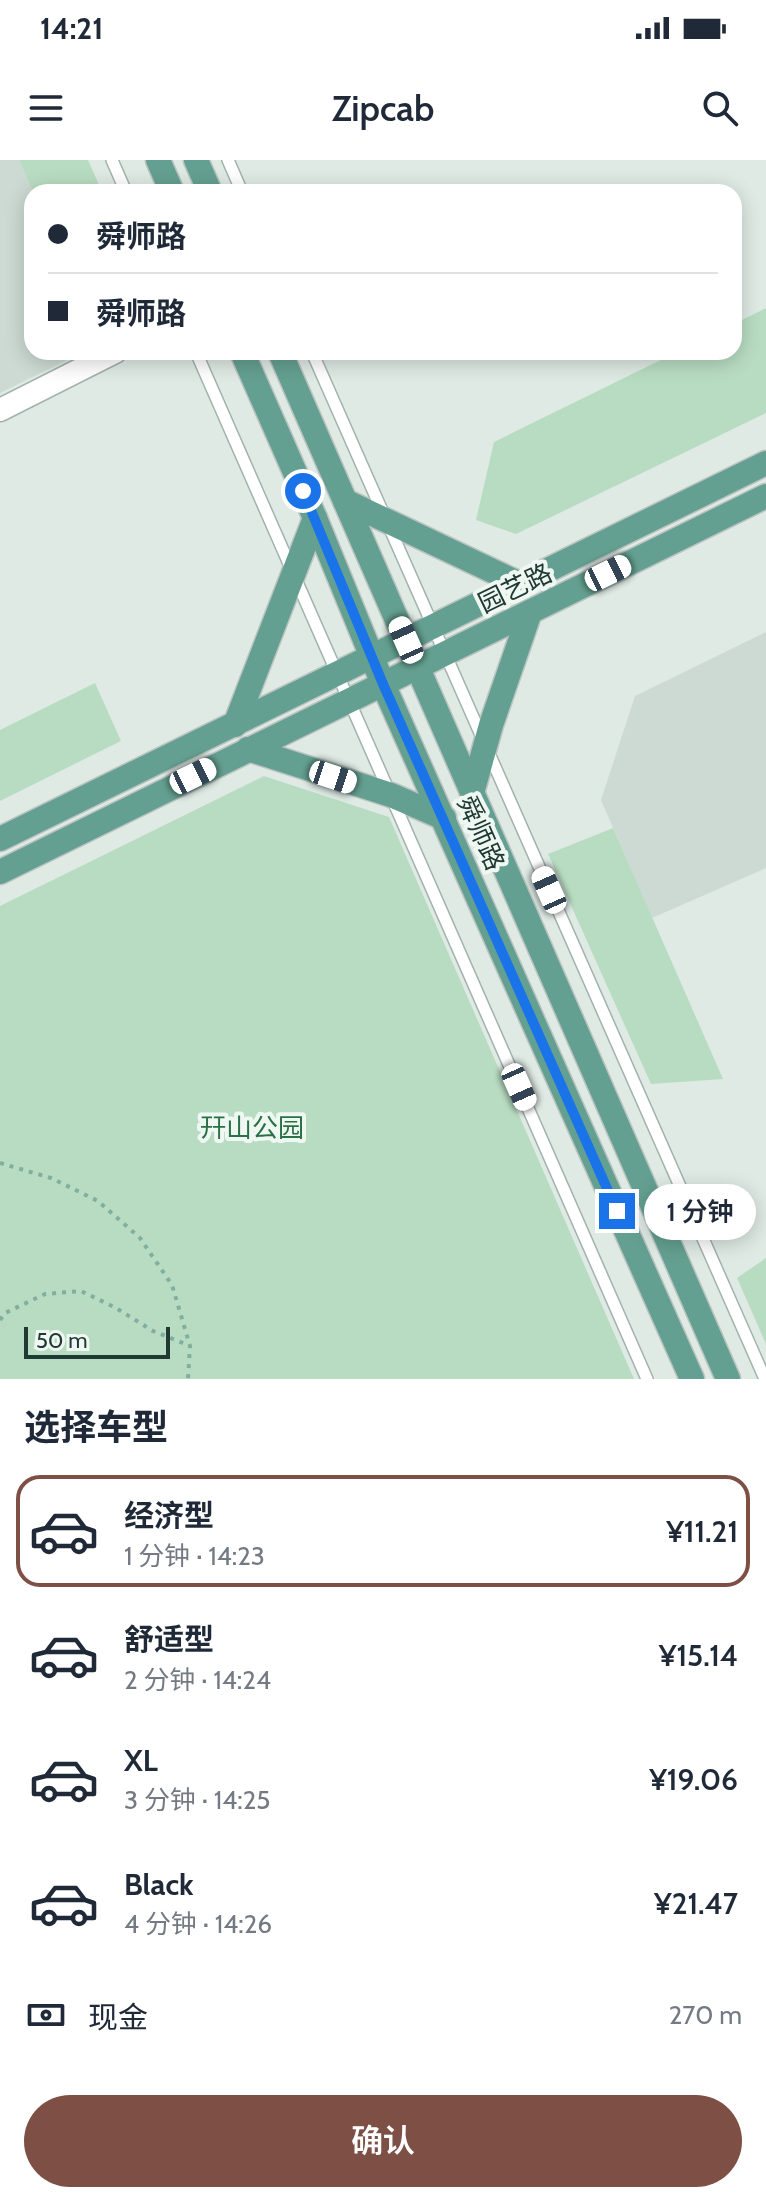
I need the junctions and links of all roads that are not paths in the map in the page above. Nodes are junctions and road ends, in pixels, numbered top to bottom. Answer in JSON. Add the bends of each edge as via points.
{"nodes":[{"id":1,"x":112,"y":160,"type":"edge"},
{"id":2,"x":158,"y":160,"type":"edge"},
{"id":3,"x":196,"y":160,"type":"edge"},
{"id":4,"x":228,"y":160,"type":"edge"},
{"id":5,"x":122,"y":184,"type":"edge"},
{"id":6,"x":168,"y":184,"type":"edge"},
{"id":7,"x":206,"y":184,"type":"edge"},
{"id":8,"x":238,"y":184,"type":"edge"},
{"id":9,"x":99,"y":360,"type":"edge"},
{"id":10,"x":199,"y":360,"type":"edge"},
{"id":11,"x":246,"y":360,"type":"edge"},
{"id":12,"x":283,"y":360,"type":"edge"},
{"id":13,"x":315,"y":360,"type":"edge"},
{"id":14,"x":0,"y":410,"type":"edge"},
{"id":15,"x":766,"y":463,"type":"edge"},
{"id":16,"x":766,"y":496,"type":"edge"},
{"id":17,"x":345,"y":501,"type":"junction"},
{"id":18,"x":315,"y":518,"type":"junction"},
{"id":19,"x":384,"y":519,"type":"junction"},
{"id":20,"x":294,"y":577,"type":"junction"},
{"id":21,"x":522,"y":585,"type":"junction"},
{"id":22,"x":530,"y":612,"type":"junction"},
{"id":23,"x":406,"y":640,"type":"junction"},
{"id":24,"x":372,"y":657,"type":"junction"},
{"id":25,"x":418,"y":667,"type":"junction"},
{"id":26,"x":383,"y":684,"type":"junction"},
{"id":27,"x":235,"y":725,"type":"junction"},
{"id":28,"x":486,"y":746,"type":"junction"},
{"id":29,"x":248,"y":749,"type":"junction"},
{"id":30,"x":472,"y":793,"type":"junction"},
{"id":31,"x":391,"y":795,"type":"junction"},
{"id":32,"x":444,"y":818,"type":"junction"},
{"id":33,"x":0,"y":839,"type":"edge"},
{"id":34,"x":0,"y":872,"type":"edge"},
{"id":35,"x":647,"y":1379,"type":"edge"},
{"id":36,"x":692,"y":1379,"type":"edge"},
{"id":37,"x":728,"y":1379,"type":"edge"},
{"id":38,"x":765,"y":1379,"type":"edge"}],
"edges":[{"from":1,"to":5,"type":"lane"},
{"from":2,"to":6,"type":"main road"},
{"from":3,"to":7,"type":"main road"},
{"from":4,"to":8,"type":"lane"},
{"from":9,"to":14,"type":"street"},
{"from":10,"to":20,"type":"lane"},
{"from":11,"to":18,"type":"main road","name":"舜师路"},
{"from":12,"to":17,"type":"main road","name":"舜师路"},
{"from":13,"to":19,"type":"lane"},
{"from":15,"to":21,"type":"main road"},
{"from":16,"to":22,"type":"main road","name":"园艺路"},
{"from":17,"to":19,"type":"main road"},
{"from":17,"to":23,"type":"main road","name":"舜师路"},
{"from":18,"to":20,"type":"main road"},
{"from":18,"to":24,"type":"main road","name":"舜师路"},
{"from":19,"to":21,"type":"main road"},
{"from":19,"to":28,"type":"lane"},
{"from":20,"to":27,"type":"main road"},
{"from":20,"to":31,"type":"lane"},
{"from":21,"to":23,"type":"main road"},
{"from":22,"to":25,"type":"main road","name":"园艺路"},
{"from":22,"to":28,"type":"main road"},
{"from":23,"to":24,"type":"main road"},
{"from":23,"to":25,"type":"main road","name":"舜师路"},
{"from":24,"to":26,"type":"main road","name":"舜师路"},
{"from":24,"to":27,"type":"main road"},
{"from":25,"to":26,"type":"main road","name":"园艺路"},
{"from":25,"to":30,"type":"main road","name":"舜师路"},
{"from":26,"to":29,"type":"main road","name":"园艺路"},
{"from":26,"to":32,"type":"main road","name":"舜师路"},
{"from":27,"to":33,"type":"main road"},
{"from":28,"to":30,"type":"main road"},
{"from":28,"to":38,"type":"lane"},
{"from":29,"to":31,"type":"main road"},
{"from":29,"to":34,"type":"main road","name":"园艺路"},
{"from":30,"to":37,"type":"main road","name":"舜师路"},
{"from":31,"to":32,"type":"main road"},
{"from":31,"to":35,"type":"lane"},
{"from":32,"to":36,"type":"main road","name":"舜师路"}]}
